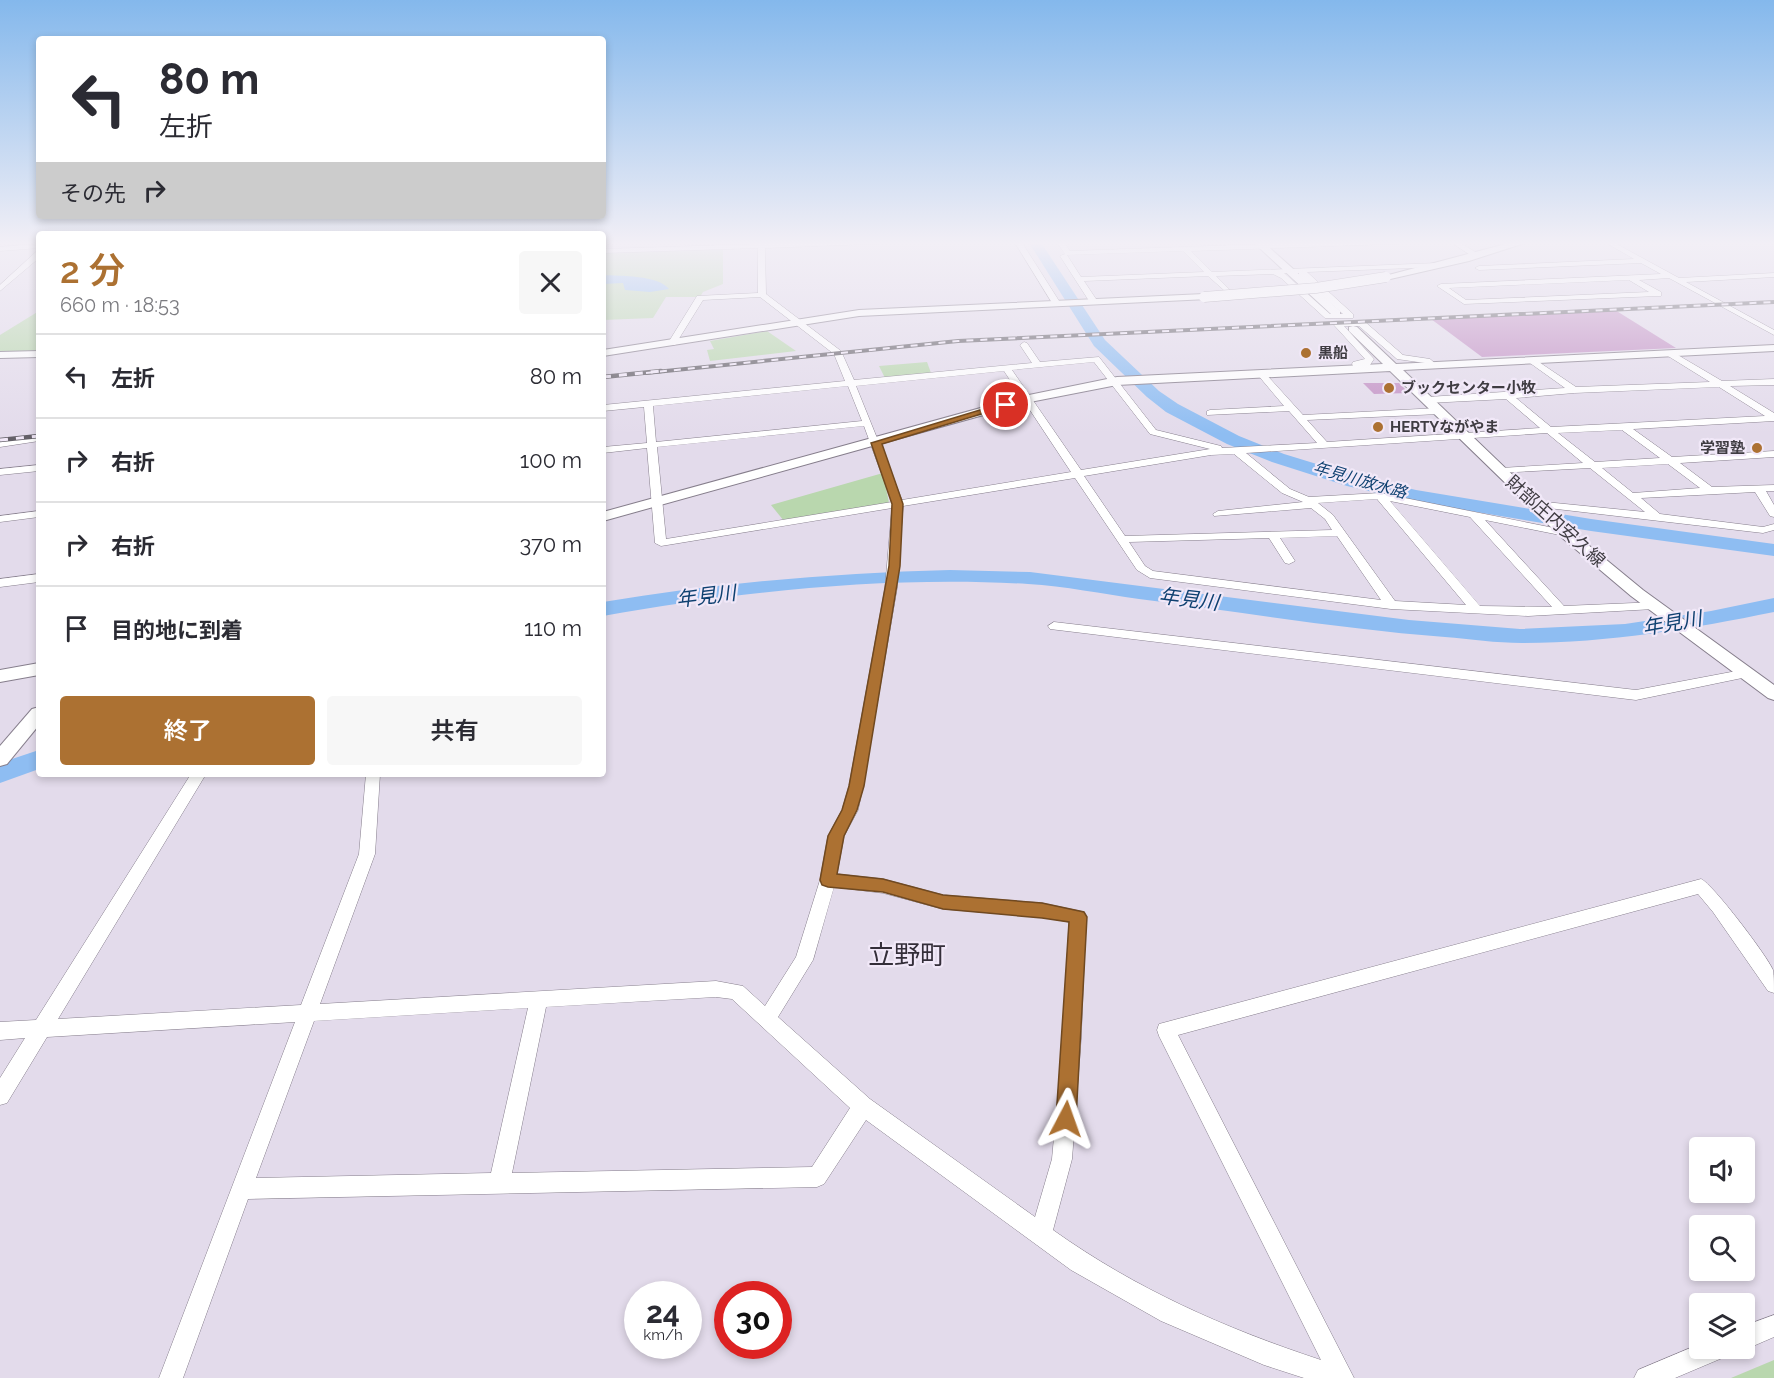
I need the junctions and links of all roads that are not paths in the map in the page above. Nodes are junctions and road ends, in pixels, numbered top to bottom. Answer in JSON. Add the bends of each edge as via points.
{"nodes":[{"id":1,"x":695,"y":305,"type":"edge"},
{"id":2,"x":776,"y":305,"type":"edge"},
{"id":3,"x":1025,"y":305,"type":"edge"},
{"id":4,"x":1316,"y":305,"type":"edge"},
{"id":5,"x":1326,"y":305,"type":"edge"},
{"id":6,"x":1338,"y":305,"type":"edge"},
{"id":7,"x":1723,"y":305,"type":"edge"},
{"id":8,"x":1335,"y":313,"type":"dead end"},
{"id":9,"x":797,"y":321,"type":"junction"},
{"id":10,"x":1353,"y":329,"type":"dead end"},
{"id":11,"x":1774,"y":333,"type":"edge"},
{"id":12,"x":672,"y":343,"type":"junction"},
{"id":13,"x":1024,"y":345,"type":"dead end"},
{"id":14,"x":1774,"y":348,"type":"edge"},
{"id":15,"x":606,"y":353,"type":"edge"},
{"id":16,"x":36,"y":354,"type":"edge"},
{"id":17,"x":1671,"y":354,"type":"junction"},
{"id":18,"x":0,"y":355,"type":"edge"},
{"id":19,"x":1533,"y":361,"type":"junction"},
{"id":20,"x":1037,"y":364,"type":"junction"},
{"id":21,"x":1433,"y":365,"type":"junction"},
{"id":22,"x":1006,"y":367,"type":"junction"},
{"id":23,"x":1394,"y":367,"type":"junction"},
{"id":24,"x":1359,"y":369,"type":"junction"},
{"id":25,"x":1260,"y":374,"type":"junction"},
{"id":26,"x":1115,"y":381,"type":"junction"},
{"id":27,"x":1774,"y":382,"type":"edge"},
{"id":28,"x":850,"y":383,"type":"junction"},
{"id":29,"x":1722,"y":385,"type":"junction"},
{"id":30,"x":1574,"y":390,"type":"junction"},
{"id":31,"x":1508,"y":396,"type":"junction"},
{"id":32,"x":1028,"y":399,"type":"junction"},
{"id":33,"x":1428,"y":400,"type":"junction"},
{"id":34,"x":648,"y":404,"type":"junction"},
{"id":35,"x":606,"y":408,"type":"edge"},
{"id":36,"x":1291,"y":408,"type":"junction"},
{"id":37,"x":1439,"y":411,"type":"junction"},
{"id":38,"x":1210,"y":413,"type":"dead end"},
{"id":39,"x":1300,"y":418,"type":"junction"},
{"id":40,"x":1774,"y":418,"type":"edge"},
{"id":41,"x":868,"y":423,"type":"junction"},
{"id":42,"x":1624,"y":427,"type":"junction"},
{"id":43,"x":1550,"y":430,"type":"junction"},
{"id":44,"x":1464,"y":436,"type":"junction"},
{"id":45,"x":36,"y":438,"type":"edge"},
{"id":46,"x":0,"y":443,"type":"edge"},
{"id":47,"x":876,"y":443,"type":"junction"},
{"id":48,"x":651,"y":445,"type":"junction"},
{"id":49,"x":1324,"y":445,"type":"junction"},
{"id":50,"x":606,"y":450,"type":"edge"},
{"id":51,"x":1232,"y":451,"type":"junction"},
{"id":52,"x":1774,"y":454,"type":"edge"},
{"id":53,"x":1668,"y":459,"type":"junction"},
{"id":54,"x":1593,"y":464,"type":"junction"},
{"id":55,"x":36,"y":468,"type":"edge"},
{"id":56,"x":1501,"y":471,"type":"junction"},
{"id":57,"x":0,"y":472,"type":"edge"},
{"id":58,"x":1078,"y":475,"type":"junction"},
{"id":59,"x":1774,"y":488,"type":"edge"},
{"id":60,"x":1759,"y":489,"type":"junction"},
{"id":61,"x":1710,"y":490,"type":"junction"},
{"id":62,"x":1631,"y":495,"type":"junction"},
{"id":63,"x":1380,"y":496,"type":"junction"},
{"id":64,"x":1311,"y":502,"type":"junction"},
{"id":65,"x":656,"y":503,"type":"junction"},
{"id":66,"x":898,"y":504,"type":"junction"},
{"id":67,"x":1536,"y":505,"type":"junction"},
{"id":68,"x":36,"y":514,"type":"edge"},
{"id":69,"x":1218,"y":514,"type":"dead end"},
{"id":70,"x":1774,"y":514,"type":"edge"},
{"id":71,"x":606,"y":516,"type":"edge"},
{"id":72,"x":1475,"y":516,"type":"junction"},
{"id":73,"x":1657,"y":517,"type":"junction"},
{"id":74,"x":0,"y":519,"type":"edge"},
{"id":75,"x":1774,"y":527,"type":"edge"},
{"id":76,"x":1562,"y":530,"type":"junction"},
{"id":77,"x":1340,"y":533,"type":"junction"},
{"id":78,"x":1272,"y":535,"type":"junction"},
{"id":79,"x":1122,"y":539,"type":"junction"},
{"id":80,"x":1289,"y":561,"type":"dead end"},
{"id":81,"x":36,"y":578,"type":"edge"},
{"id":82,"x":0,"y":583,"type":"edge"},
{"id":83,"x":1391,"y":605,"type":"junction"},
{"id":84,"x":1657,"y":607,"type":"junction"},
{"id":85,"x":1477,"y":610,"type":"junction"},
{"id":86,"x":1562,"y":611,"type":"junction"},
{"id":87,"x":1054,"y":626,"type":"dead end"},
{"id":88,"x":36,"y":670,"type":"edge"},
{"id":89,"x":1747,"y":673,"type":"junction"},
{"id":90,"x":0,"y":676,"type":"edge"},
{"id":91,"x":1774,"y":694,"type":"edge"},
{"id":92,"x":36,"y":717,"type":"edge"},
{"id":93,"x":5,"y":754,"type":"edge"},
{"id":94,"x":197,"y":777,"type":"edge"},
{"id":95,"x":373,"y":777,"type":"edge"},
{"id":96,"x":828,"y":880,"type":"junction"},
{"id":97,"x":1774,"y":985,"type":"edge"},
{"id":98,"x":539,"y":999,"type":"junction"},
{"id":99,"x":309,"y":1013,"type":"junction"},
{"id":100,"x":767,"y":1019,"type":"junction"},
{"id":101,"x":41,"y":1029,"type":"junction"},
{"id":102,"x":0,"y":1031,"type":"edge"},
{"id":103,"x":0,"y":1096,"type":"edge"},
{"id":104,"x":863,"y":1106,"type":"junction"},
{"id":105,"x":499,"y":1185,"type":"junction"},
{"id":106,"x":242,"y":1189,"type":"junction"},
{"id":107,"x":1041,"y":1234,"type":"junction"},
{"id":108,"x":1774,"y":1326,"type":"edge"},
{"id":109,"x":1755,"y":1334,"type":"edge"},
{"id":110,"x":1692,"y":1359,"type":"edge"},
{"id":111,"x":171,"y":1378,"type":"edge"},
{"id":112,"x":1341,"y":1378,"type":"edge"},
{"id":113,"x":1646,"y":1378,"type":"edge"}],
"edges":[{"from":1,"to":12,"type":"street"},
{"from":2,"to":9,"type":"street"},
{"from":3,"to":9,"type":"street","via":[[889,311]]},
{"from":4,"to":6,"type":"street","via":[[1328,316],[1350,316]]},
{"from":5,"to":8,"type":"street"},
{"from":7,"to":11,"type":"street"},
{"from":9,"to":12,"type":"street"},
{"from":9,"to":28,"type":"street","via":[[838,353]]},
{"from":10,"to":23,"type":"street","name":"財部庄内安久線"},
{"from":12,"to":15,"type":"street"},
{"from":13,"to":20,"type":"street"},
{"from":14,"to":17,"type":"street"},
{"from":16,"to":18,"type":"street"},
{"from":17,"to":19,"type":"street"},
{"from":17,"to":29,"type":"street"},
{"from":19,"to":21,"type":"street"},
{"from":19,"to":30,"type":"street"},
{"from":20,"to":22,"type":"street"},
{"from":20,"to":26,"type":"street","via":[[1096,359]]},
{"from":21,"to":23,"type":"street"},
{"from":21,"to":24,"type":"street","via":[[1400,357],[1361,323],[1337,324],[1370,359],[1356,364]]},
{"from":22,"to":28,"type":"street"},
{"from":22,"to":32,"type":"street"},
{"from":23,"to":24,"type":"street"},
{"from":23,"to":33,"type":"street","name":"財部庄内安久線"},
{"from":24,"to":25,"type":"street"},
{"from":25,"to":26,"type":"street"},
{"from":25,"to":36,"type":"street"},
{"from":26,"to":32,"type":"street"},
{"from":26,"to":51,"type":"street","via":[[1153,432]]},
{"from":27,"to":29,"type":"street"},
{"from":28,"to":34,"type":"street"},
{"from":28,"to":41,"type":"street"},
{"from":29,"to":30,"type":"street"},
{"from":29,"to":40,"type":"street"},
{"from":30,"to":31,"type":"street"},
{"from":31,"to":33,"type":"street"},
{"from":31,"to":43,"type":"street"},
{"from":32,"to":47,"type":"street"},
{"from":32,"to":58,"type":"street"},
{"from":33,"to":37,"type":"street","name":"財部庄内安久線"},
{"from":34,"to":35,"type":"street"},
{"from":34,"to":48,"type":"street"},
{"from":36,"to":38,"type":"street"},
{"from":36,"to":39,"type":"street"},
{"from":37,"to":39,"type":"street"},
{"from":37,"to":44,"type":"street","name":"財部庄内安久線"},
{"from":39,"to":49,"type":"street"},
{"from":40,"to":42,"type":"street"},
{"from":41,"to":47,"type":"street"},
{"from":41,"to":48,"type":"street"},
{"from":42,"to":43,"type":"street"},
{"from":42,"to":53,"type":"street"},
{"from":43,"to":44,"type":"street"},
{"from":43,"to":54,"type":"street"},
{"from":44,"to":49,"type":"street"},
{"from":44,"to":56,"type":"street","name":"財部庄内安久線"},
{"from":45,"to":46,"type":"street"},
{"from":47,"to":65,"type":"street"},
{"from":47,"to":66,"type":"street"},
{"from":48,"to":50,"type":"street"},
{"from":48,"to":65,"type":"street"},
{"from":49,"to":51,"type":"street"},
{"from":51,"to":58,"type":"street"},
{"from":51,"to":64,"type":"street","via":[[1286,491]]},
{"from":52,"to":53,"type":"street"},
{"from":53,"to":54,"type":"street"},
{"from":53,"to":61,"type":"street"},
{"from":54,"to":56,"type":"street"},
{"from":54,"to":62,"type":"street"},
{"from":55,"to":57,"type":"street"},
{"from":56,"to":67,"type":"street","name":"財部庄内安久線"},
{"from":58,"to":66,"type":"street"},
{"from":58,"to":79,"type":"street"},
{"from":59,"to":60,"type":"street"},
{"from":60,"to":61,"type":"street"},
{"from":60,"to":70,"type":"street"},
{"from":61,"to":62,"type":"street"},
{"from":62,"to":73,"type":"street"},
{"from":63,"to":64,"type":"street"},
{"from":63,"to":72,"type":"street"},
{"from":63,"to":85,"type":"street"},
{"from":64,"to":69,"type":"street"},
{"from":64,"to":77,"type":"street"},
{"from":65,"to":66,"type":"street","via":[[661,543]]},
{"from":65,"to":71,"type":"street"},
{"from":66,"to":96,"type":"street","via":[[891,588],[856,786],[850,810],[836,836]]},
{"from":67,"to":73,"type":"street"},
{"from":67,"to":76,"type":"street","name":"財部庄内安久線"},
{"from":68,"to":74,"type":"street"},
{"from":72,"to":76,"type":"street"},
{"from":72,"to":86,"type":"street"},
{"from":73,"to":75,"type":"street","via":[[1763,530]]},
{"from":76,"to":84,"type":"street","name":"財部庄内安久線"},
{"from":77,"to":78,"type":"street"},
{"from":77,"to":83,"type":"street"},
{"from":78,"to":79,"type":"street"},
{"from":78,"to":80,"type":"street"},
{"from":79,"to":83,"type":"street","via":[[1141,568],[1150,574]]},
{"from":81,"to":82,"type":"street"},
{"from":83,"to":85,"type":"street"},
{"from":84,"to":86,"type":"street"},
{"from":84,"to":89,"type":"street","name":"財部庄内安久線"},
{"from":85,"to":86,"type":"street"},
{"from":87,"to":89,"type":"street","via":[[1636,695]]},
{"from":88,"to":90,"type":"street"},
{"from":89,"to":91,"type":"street","name":"財部庄内安久線"},
{"from":92,"to":93,"type":"street"},
{"from":94,"to":101,"type":"street"},
{"from":95,"to":99,"type":"street","via":[[367,854]]},
{"from":96,"to":100,"type":"street","via":[[804,960]]},
{"from":96,"to":107,"type":"street","via":[[883,885],[943,902],[1078,917],[1062,1159]]},
{"from":97,"to":112,"type":"street","via":[[1701,886],[1166,1030]]},
{"from":98,"to":99,"type":"street"},
{"from":98,"to":100,"type":"street","via":[[716,989],[736,992]]},
{"from":98,"to":105,"type":"street"},
{"from":99,"to":101,"type":"street"},
{"from":99,"to":106,"type":"street"},
{"from":100,"to":104,"type":"street"},
{"from":101,"to":102,"type":"street"},
{"from":101,"to":103,"type":"street"},
{"from":104,"to":105,"type":"street","via":[[817,1177]]},
{"from":104,"to":107,"type":"street"},
{"from":105,"to":106,"type":"street"},
{"from":106,"to":111,"type":"street"},
{"from":107,"to":112,"type":"street","via":[[1079,1262],[1169,1313],[1264,1353]]},
{"from":108,"to":109,"type":"street"},
{"from":110,"to":113,"type":"street"}]}
